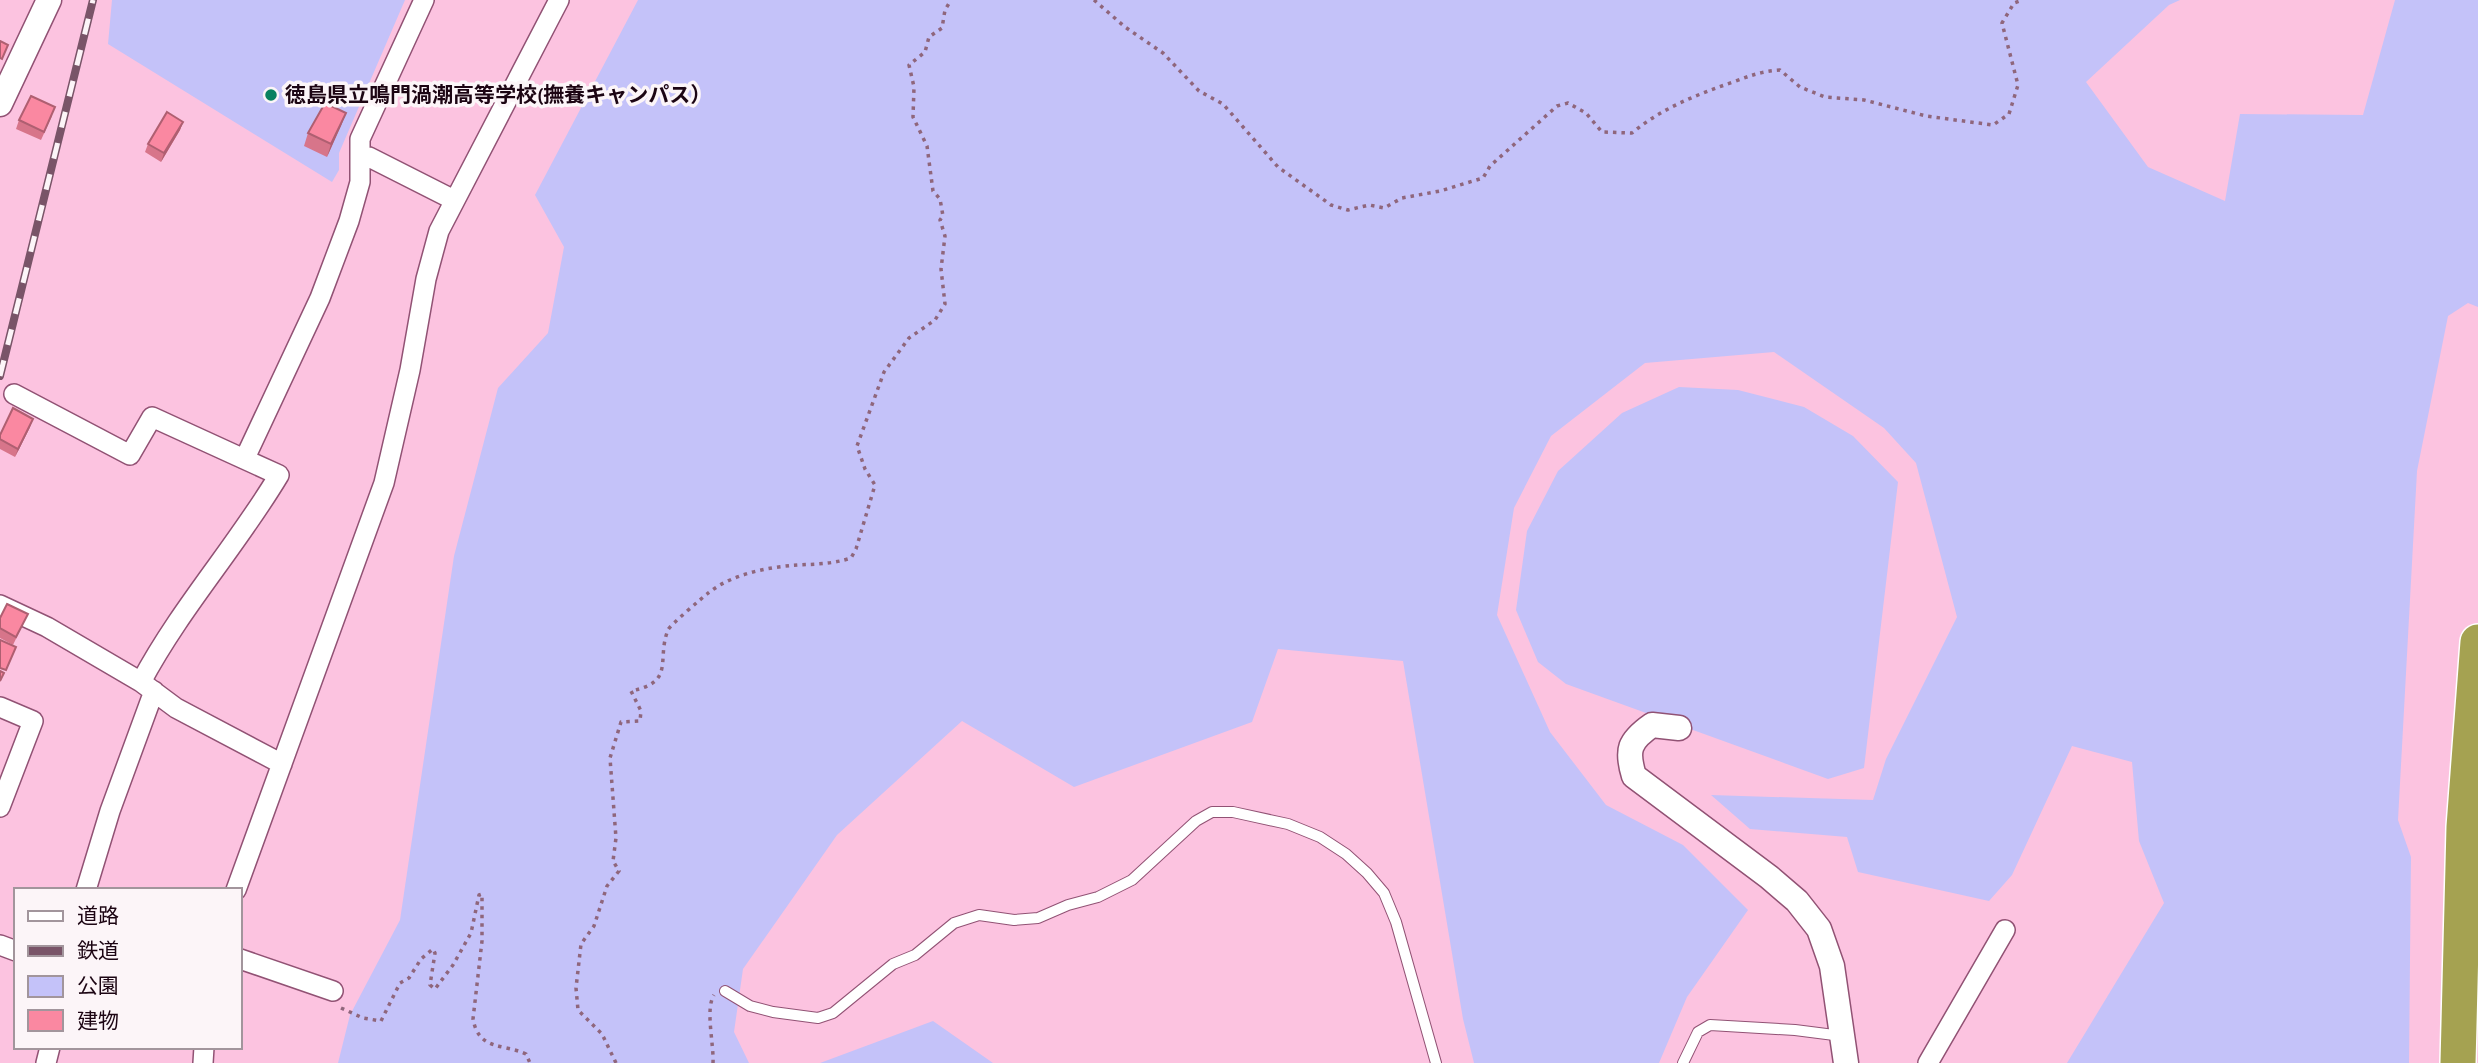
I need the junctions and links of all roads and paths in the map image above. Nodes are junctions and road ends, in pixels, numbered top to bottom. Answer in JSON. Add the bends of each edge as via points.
{"nodes":[{"id":1,"x":49,"y":0,"type":"edge"},
{"id":2,"x":424,"y":0,"type":"edge"},
{"id":3,"x":559,"y":0,"type":"edge"},
{"id":4,"x":951,"y":0,"type":"edge"},
{"id":5,"x":1094,"y":0,"type":"edge"},
{"id":6,"x":2022,"y":0,"type":"edge"},
{"id":7,"x":0,"y":104,"type":"edge"},
{"id":8,"x":359,"y":158,"type":"junction"},
{"id":9,"x":454,"y":200,"type":"junction"},
{"id":10,"x":14,"y":394,"type":"dead end"},
{"id":11,"x":245,"y":458,"type":"junction"},
{"id":12,"x":0,"y":605,"type":"edge"},
{"id":13,"x":2478,"y":642,"type":"edge"},
{"id":14,"x":147,"y":686,"type":"junction"},
{"id":15,"x":0,"y":707,"type":"edge"},
{"id":16,"x":1679,"y":728,"type":"dead end"},
{"id":17,"x":282,"y":764,"type":"junction"},
{"id":18,"x":0,"y":807,"type":"edge"},
{"id":19,"x":87,"y":888,"type":"edge"},
{"id":20,"x":237,"y":888,"type":"edge"},
{"id":21,"x":2005,"y":930,"type":"dead end"},
{"id":22,"x":242,"y":960,"type":"edge"},
{"id":23,"x":725,"y":991,"type":"joint"},
{"id":24,"x":332,"y":997,"type":"joint"},
{"id":25,"x":1843,"y":1036,"type":"junction"},
{"id":26,"x":530,"y":1063,"type":"edge"},
{"id":27,"x":616,"y":1063,"type":"edge"},
{"id":28,"x":713,"y":1063,"type":"edge"},
{"id":29,"x":1436,"y":1063,"type":"edge"},
{"id":30,"x":1683,"y":1063,"type":"edge"},
{"id":31,"x":1846,"y":1063,"type":"edge"},
{"id":32,"x":1928,"y":1063,"type":"edge"},
{"id":33,"x":2458,"y":1063,"type":"edge"}],
"edges":[{"from":1,"to":7,"type":"street"},
{"from":2,"to":8,"type":"street","via":[[360,139]]},
{"from":3,"to":9,"type":"street"},
{"from":4,"to":27,"type":"path","via":[[942,28],[929,37],[925,52],[909,65],[913,117],[927,146],[933,191],[940,199],[943,216],[945,303],[935,320],[909,338],[884,372],[857,446],[875,485],[856,549],[851,558],[835,563],[795,565],[729,579],[707,594],[668,628],[661,673],[653,684],[631,691],[641,711],[639,721],[621,722],[610,758],[616,838],[613,861],[619,871],[607,886],[594,926],[580,944],[576,988],[579,1010],[602,1034]]},
{"from":5,"to":6,"type":"path","via":[[1163,53],[1199,91],[1223,104],[1278,167],[1331,205],[1348,210],[1369,205],[1384,208],[1402,198],[1483,177],[1557,106],[1568,103],[1586,113],[1602,132],[1632,133],[1689,97],[1763,71],[1780,70],[1800,87],[1825,97],[1993,125],[2008,114],[2018,85],[2003,23],[2014,3]]},
{"from":8,"to":9,"type":"street","via":[[369,157]]},
{"from":8,"to":11,"type":"street","via":[[360,182],[320,298]]},
{"from":9,"to":17,"type":"street","via":[[439,231],[426,279],[384,483]]},
{"from":10,"to":11,"type":"street","via":[[130,455],[152,417]]},
{"from":11,"to":14,"type":"street","via":[[279,475],[162,642]]},
{"from":12,"to":14,"type":"street","via":[[47,626]]},
{"from":13,"to":33,"type":"highway","via":[[2464,827]]},
{"from":14,"to":17,"type":"street","via":[[176,708]]},
{"from":14,"to":19,"type":"street"},
{"from":15,"to":18,"type":"street","via":[[33,721]]},
{"from":16,"to":25,"type":"street","via":[[1652,725],[1636,737],[1628,756],[1634,776],[1797,901],[1819,929],[1832,966]]},
{"from":17,"to":20,"type":"street"},
{"from":21,"to":32,"type":"street"},
{"from":22,"to":24,"type":"street"},
{"from":23,"to":28,"type":"path","via":[[718,991],[709,1003]]},
{"from":23,"to":29,"type":"lane","via":[[750,1006],[773,1012],[818,1018],[834,1013],[893,964],[915,954],[954,923],[979,915],[1038,918],[1098,897],[1132,880],[1196,821],[1212,812],[1233,812],[1288,824],[1320,837],[1360,867],[1384,893]]},
{"from":24,"to":26,"type":"path","via":[[363,1018],[381,1021],[400,983],[432,949],[430,985],[435,989],[471,933],[482,894],[482,941],[472,1018],[475,1030],[484,1042],[511,1047],[526,1054]]},
{"from":25,"to":30,"type":"lane","via":[[1710,1025],[1698,1032]]},
{"from":25,"to":31,"type":"street"}]}
